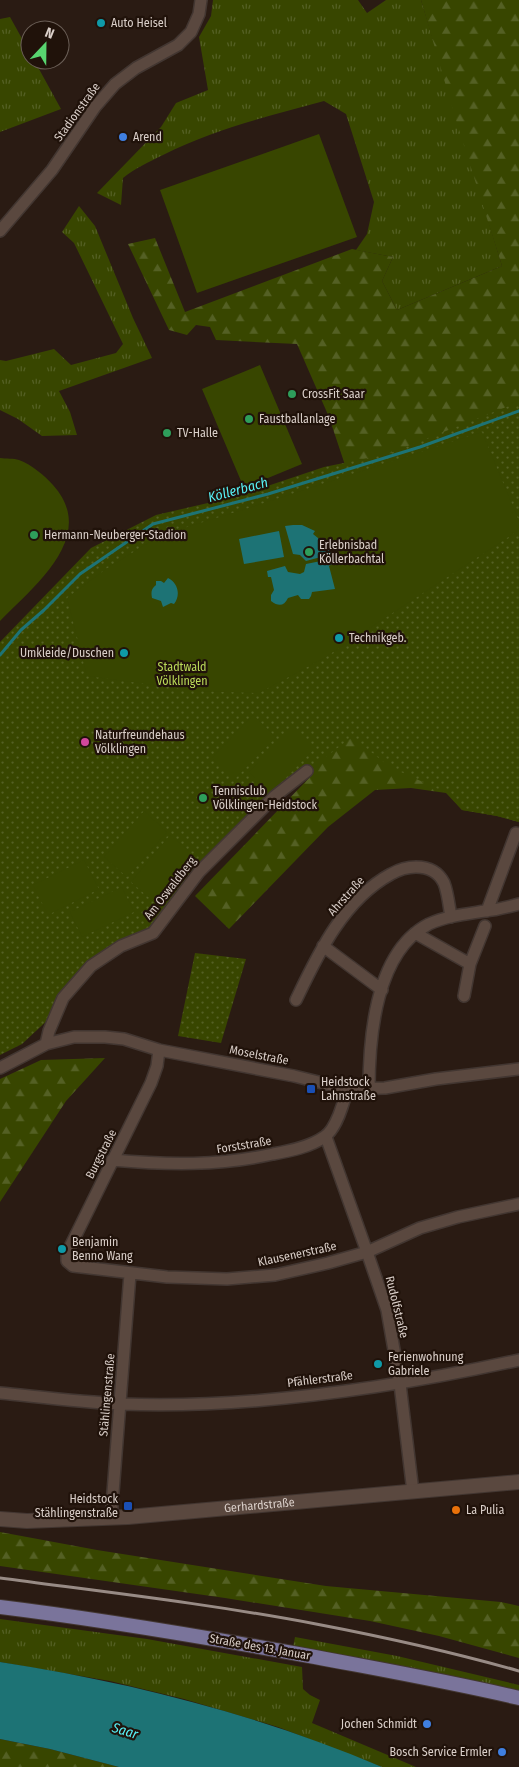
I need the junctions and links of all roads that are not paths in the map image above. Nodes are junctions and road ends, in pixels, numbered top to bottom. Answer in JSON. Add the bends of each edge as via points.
{"nodes":[{"id":1,"x":201,"y":0,"type":"edge"},
{"id":2,"x":0,"y":232,"type":"edge"},
{"id":3,"x":307,"y":771,"type":"dead end"},
{"id":4,"x":516,"y":833,"type":"dead end"},
{"id":5,"x":519,"y":904,"type":"edge"},
{"id":6,"x":487,"y":911,"type":"junction"},
{"id":7,"x":451,"y":917,"type":"junction"},
{"id":8,"x":485,"y":926,"type":"dead end"},
{"id":9,"x":415,"y":932,"type":"junction"},
{"id":10,"x":323,"y":946,"type":"junction"},
{"id":11,"x":470,"y":964,"type":"junction"},
{"id":12,"x":382,"y":990,"type":"junction"},
{"id":13,"x":464,"y":996,"type":"dead end"},
{"id":14,"x":296,"y":1000,"type":"dead end"},
{"id":15,"x":46,"y":1044,"type":"junction"},
{"id":16,"x":159,"y":1050,"type":"junction"},
{"id":17,"x":0,"y":1068,"type":"edge"},
{"id":18,"x":519,"y":1069,"type":"edge"},
{"id":19,"x":347,"y":1089,"type":"junction"},
{"id":20,"x":370,"y":1089,"type":"junction"},
{"id":21,"x":326,"y":1137,"type":"junction"},
{"id":22,"x":112,"y":1160,"type":"junction"},
{"id":23,"x":519,"y":1204,"type":"edge"},
{"id":24,"x":367,"y":1252,"type":"junction"},
{"id":25,"x":73,"y":1266,"type":"joint"},
{"id":26,"x":130,"y":1274,"type":"junction"},
{"id":27,"x":519,"y":1360,"type":"edge"},
{"id":28,"x":400,"y":1384,"type":"junction"},
{"id":29,"x":0,"y":1393,"type":"edge"},
{"id":30,"x":121,"y":1404,"type":"junction"},
{"id":31,"x":519,"y":1482,"type":"edge"},
{"id":32,"x":413,"y":1492,"type":"junction"},
{"id":33,"x":0,"y":1518,"type":"edge"},
{"id":34,"x":111,"y":1518,"type":"junction"},
{"id":35,"x":0,"y":1607,"type":"edge"},
{"id":36,"x":519,"y":1698,"type":"edge"}],
"edges":[{"from":1,"to":2,"type":"street","name":"Stadionstraße","via":[[191,32],[178,45],[136,68],[115,84],[95,107],[52,170]]},
{"from":3,"to":15,"type":"street","name":"Am Oswaldberg","via":[[276,796],[199,872],[153,933],[120,946],[91,966],[63,998]]},
{"from":4,"to":6,"type":"street"},
{"from":5,"to":6,"type":"street"},
{"from":6,"to":7,"type":"street"},
{"from":7,"to":9,"type":"street"},
{"from":7,"to":10,"type":"street","name":"Ahrstraße","via":[[444,884],[438,874],[428,868],[398,870],[377,882],[346,912]]},
{"from":8,"to":11,"type":"street"},
{"from":9,"to":11,"type":"street"},
{"from":9,"to":12,"type":"street","via":[[392,962]]},
{"from":10,"to":12,"type":"street"},
{"from":10,"to":14,"type":"street","name":"Ahrstraße"},
{"from":11,"to":13,"type":"street"},
{"from":12,"to":20,"type":"street","via":[[372,1028]]},
{"from":15,"to":16,"type":"street","name":"Moselstraße","via":[[74,1037],[105,1037],[124,1039]]},
{"from":15,"to":17,"type":"street","name":"Moselstraße"},
{"from":16,"to":19,"type":"street","name":"Moselstraße"},
{"from":16,"to":22,"type":"street","name":"Burgstraße","via":[[158,1066],[151,1083]]},
{"from":18,"to":20,"type":"street","name":"Moselstraße"},
{"from":19,"to":20,"type":"street","name":"Moselstraße"},
{"from":19,"to":21,"type":"street","via":[[334,1126]]},
{"from":21,"to":22,"type":"street","name":"Forststraße","via":[[296,1149],[214,1163],[161,1164]]},
{"from":21,"to":24,"type":"street","name":"Rudolfstraße"},
{"from":22,"to":25,"type":"street","name":"Burgstraße","via":[[67,1253],[67,1260]]},
{"from":23,"to":24,"type":"street","name":"Klausenerstraße","via":[[420,1228]]},
{"from":24,"to":26,"type":"street","name":"Klausenerstraße","via":[[265,1276],[227,1279]]},
{"from":24,"to":28,"type":"street","name":"Rudolfstraße","via":[[386,1310]]},
{"from":25,"to":26,"type":"street","name":"Klausenerstraße"},
{"from":26,"to":30,"type":"street","name":"Stählingenstraße"},
{"from":27,"to":28,"type":"street","name":"Pfählerstraße"},
{"from":28,"to":30,"type":"street","name":"Pfählerstraße","via":[[272,1399]]},
{"from":28,"to":32,"type":"street","name":"Rudolfstraße"},
{"from":29,"to":30,"type":"street","name":"Pfählerstraße"},
{"from":30,"to":34,"type":"street","name":"Stählingenstraße"},
{"from":31,"to":32,"type":"street","name":"Gerhardstraße"},
{"from":32,"to":34,"type":"street","name":"Gerhardstraße"},
{"from":33,"to":34,"type":"street","name":"Gerhardstraße","via":[[27,1521]]},
{"from":35,"to":36,"type":"main road","name":"Straße des 13. Januar","via":[[215,1639]]}]}
